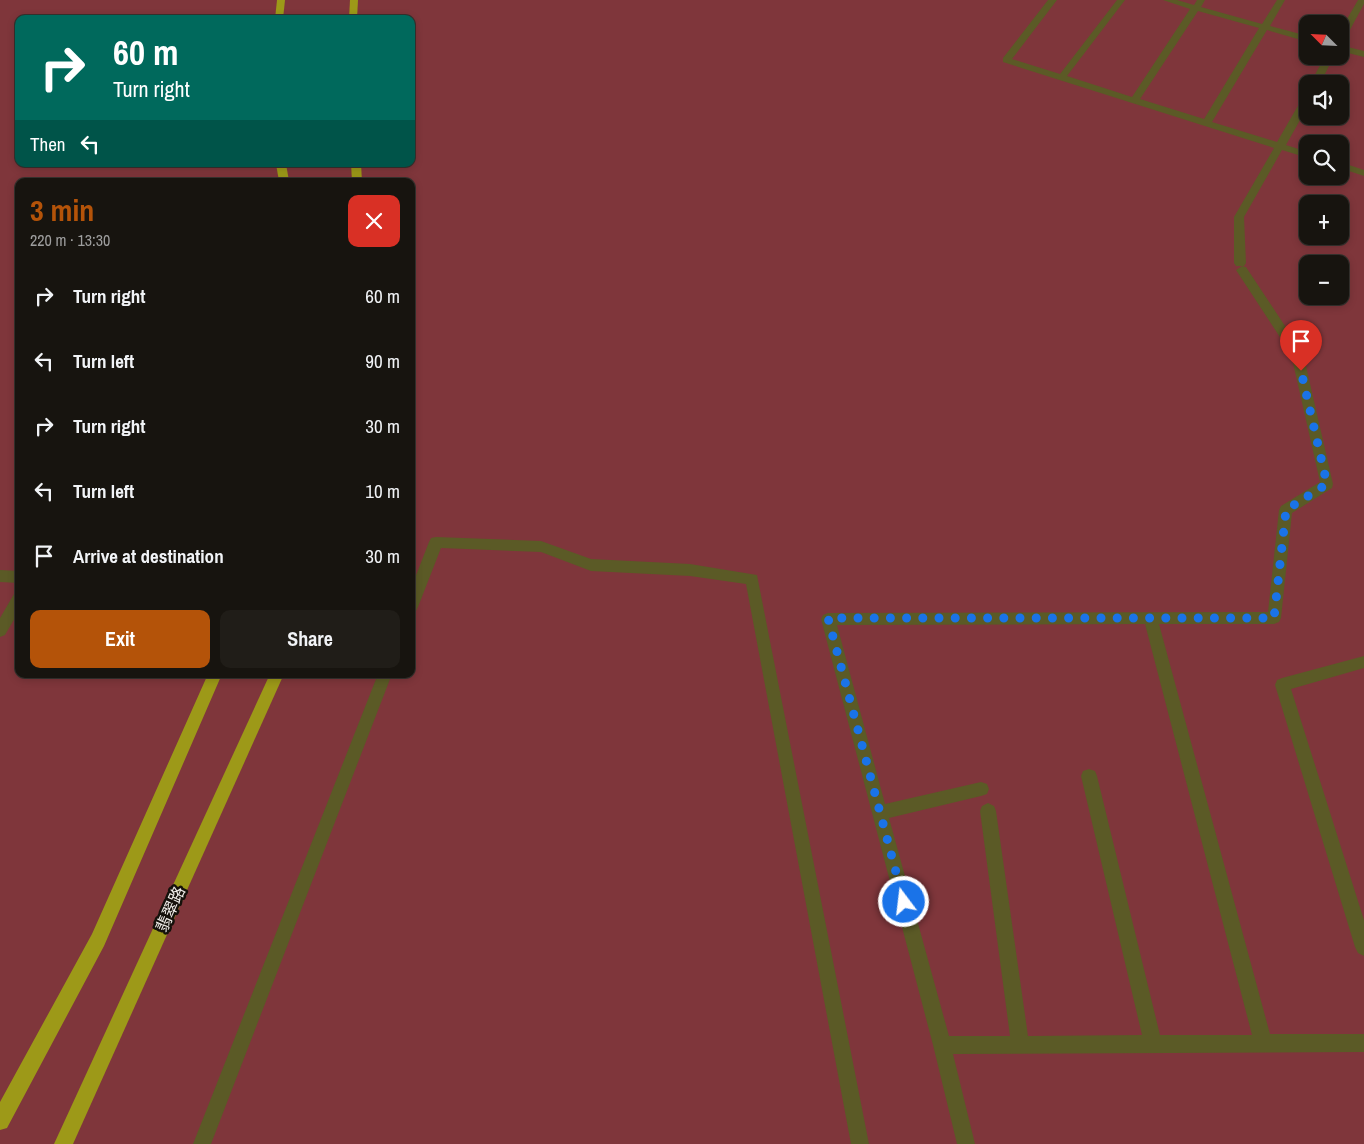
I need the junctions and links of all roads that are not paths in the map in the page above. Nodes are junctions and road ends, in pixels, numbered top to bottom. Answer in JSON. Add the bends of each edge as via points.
{"nodes":[{"id":1,"x":281,"y":0,"type":"edge"},
{"id":2,"x":354,"y":0,"type":"edge"},
{"id":3,"x":1053,"y":0,"type":"edge"},
{"id":4,"x":1121,"y":0,"type":"edge"},
{"id":5,"x":1168,"y":0,"type":"edge"},
{"id":6,"x":1280,"y":0,"type":"edge"},
{"id":7,"x":1362,"y":0,"type":"edge"},
{"id":8,"x":1199,"y":4,"type":"edge"},
{"id":9,"x":279,"y":15,"type":"edge"},
{"id":10,"x":353,"y":15,"type":"edge"},
{"id":11,"x":1349,"y":23,"type":"edge"},
{"id":12,"x":1264,"y":27,"type":"junction"},
{"id":13,"x":1299,"y":37,"type":"edge"},
{"id":14,"x":1349,"y":50,"type":"edge"},
{"id":15,"x":1364,"y":54,"type":"edge"},
{"id":16,"x":1062,"y":77,"type":"junction"},
{"id":17,"x":1135,"y":99,"type":"junction"},
{"id":18,"x":1299,"y":113,"type":"edge"},
{"id":19,"x":1206,"y":122,"type":"junction"},
{"id":20,"x":1280,"y":146,"type":"junction"},
{"id":21,"x":1299,"y":152,"type":"edge"},
{"id":22,"x":1349,"y":168,"type":"edge"},
{"id":23,"x":1364,"y":173,"type":"edge"},
{"id":24,"x":0,"y":576,"type":"edge"},
{"id":25,"x":15,"y":577,"type":"edge"},
{"id":26,"x":415,"y":597,"type":"edge"},
{"id":27,"x":15,"y":605,"type":"edge"},
{"id":28,"x":1150,"y":618,"type":"junction"},
{"id":29,"x":0,"y":631,"type":"edge"},
{"id":30,"x":1364,"y":662,"type":"edge"},
{"id":31,"x":213,"y":678,"type":"edge"},
{"id":32,"x":275,"y":678,"type":"edge"},
{"id":33,"x":383,"y":678,"type":"edge"},
{"id":34,"x":1089,"y":776,"type":"dead end"},
{"id":35,"x":981,"y":789,"type":"dead end"},
{"id":36,"x":988,"y":811,"type":"dead end"},
{"id":37,"x":880,"y":813,"type":"junction"},
{"id":38,"x":1364,"y":946,"type":"edge"},
{"id":39,"x":1263,"y":1043,"type":"junction"},
{"id":40,"x":1364,"y":1043,"type":"edge"},
{"id":41,"x":1020,"y":1044,"type":"junction"},
{"id":42,"x":1154,"y":1044,"type":"junction"},
{"id":43,"x":942,"y":1045,"type":"junction"},
{"id":44,"x":0,"y":1121,"type":"edge"},
{"id":45,"x":64,"y":1144,"type":"edge"},
{"id":46,"x":202,"y":1144,"type":"edge"},
{"id":47,"x":860,"y":1144,"type":"edge"},
{"id":48,"x":966,"y":1144,"type":"edge"}],
"edges":[{"from":1,"to":9,"type":"main road"},
{"from":2,"to":10,"type":"main road"},
{"from":3,"to":16,"type":"street","via":[[1006,60]]},
{"from":4,"to":16,"type":"street"},
{"from":5,"to":8,"type":"street"},
{"from":6,"to":12,"type":"street"},
{"from":7,"to":11,"type":"street"},
{"from":8,"to":12,"type":"street"},
{"from":8,"to":17,"type":"street"},
{"from":12,"to":13,"type":"street"},
{"from":12,"to":19,"type":"street"},
{"from":14,"to":15,"type":"street"},
{"from":16,"to":17,"type":"street"},
{"from":17,"to":19,"type":"street"},
{"from":18,"to":20,"type":"street"},
{"from":19,"to":20,"type":"street"},
{"from":20,"to":21,"type":"street"},
{"from":20,"to":28,"type":"street","via":[[1239,217],[1241,266],[1297,353],[1327,484],[1286,510],[1274,618]]},
{"from":22,"to":23,"type":"street"},
{"from":24,"to":25,"type":"street"},
{"from":26,"to":47,"type":"street","via":[[436,542],[541,547],[591,565],[690,570],[752,580]]},
{"from":27,"to":29,"type":"street"},
{"from":28,"to":37,"type":"street","via":[[828,618]]},
{"from":28,"to":39,"type":"street"},
{"from":30,"to":38,"type":"street","via":[[1282,685]]},
{"from":31,"to":44,"type":"main road","via":[[98,940]]},
{"from":32,"to":45,"type":"main road","name":"翡翠路"},
{"from":33,"to":46,"type":"street"},
{"from":34,"to":42,"type":"street"},
{"from":35,"to":37,"type":"street"},
{"from":36,"to":41,"type":"street"},
{"from":37,"to":43,"type":"street"},
{"from":39,"to":40,"type":"street"},
{"from":39,"to":42,"type":"street"},
{"from":41,"to":42,"type":"street"},
{"from":41,"to":43,"type":"street"},
{"from":43,"to":48,"type":"street"}]}
